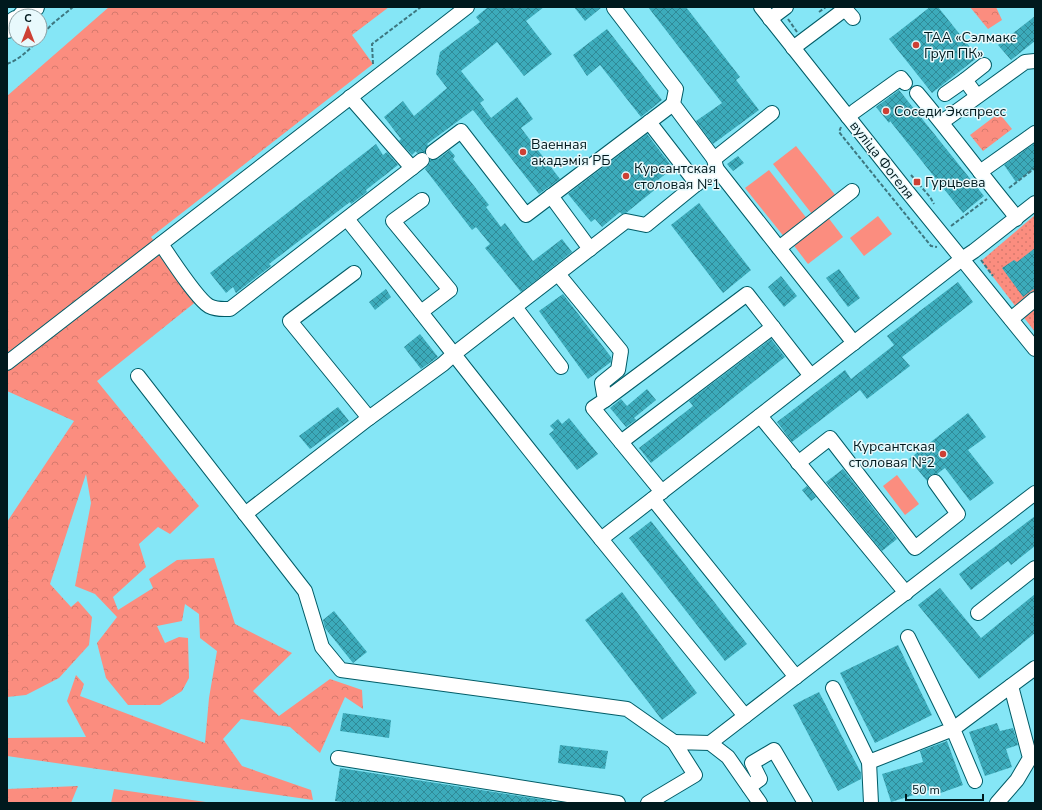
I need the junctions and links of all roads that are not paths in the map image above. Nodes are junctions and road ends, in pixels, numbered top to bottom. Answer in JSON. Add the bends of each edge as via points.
{"nodes":[{"id":1,"x":467,"y":7,"type":"edge"},
{"id":2,"x":761,"y":7,"type":"edge"},
{"id":3,"x":786,"y":7,"type":"edge"},
{"id":4,"x":614,"y":8,"type":"dead end"},
{"id":5,"x":847,"y":11,"type":"edge"},
{"id":6,"x":770,"y":19,"type":"junction"},
{"id":7,"x":793,"y":48,"type":"junction"},
{"id":8,"x":1035,"y":61,"type":"edge"},
{"id":9,"x":984,"y":65,"type":"dead end"},
{"id":10,"x":965,"y":80,"type":"junction"},
{"id":11,"x":905,"y":83,"type":"dead end"},
{"id":12,"x":917,"y":93,"type":"dead end"},
{"id":13,"x":945,"y":94,"type":"dead end"},
{"id":14,"x":978,"y":96,"type":"junction"},
{"id":15,"x":350,"y":97,"type":"junction"},
{"id":16,"x":673,"y":104,"type":"junction"},
{"id":17,"x":772,"y":113,"type":"dead end"},
{"id":18,"x":650,"y":122,"type":"junction"},
{"id":19,"x":845,"y":122,"type":"junction"},
{"id":20,"x":942,"y":122,"type":"junction"},
{"id":21,"x":1035,"y":134,"type":"edge"},
{"id":22,"x":422,"y":160,"type":"junction"},
{"id":23,"x":715,"y":163,"type":"junction"},
{"id":24,"x":980,"y":172,"type":"junction"},
{"id":25,"x":697,"y":184,"type":"junction"},
{"id":26,"x":852,"y":191,"type":"dead end"},
{"id":27,"x":551,"y":196,"type":"junction"},
{"id":28,"x":422,"y":200,"type":"dead end"},
{"id":29,"x":1035,"y":203,"type":"edge"},
{"id":30,"x":347,"y":219,"type":"junction"},
{"id":31,"x":1016,"y":219,"type":"junction"},
{"id":32,"x":161,"y":244,"type":"junction"},
{"id":33,"x":779,"y":248,"type":"junction"},
{"id":34,"x":590,"y":249,"type":"junction"},
{"id":35,"x":962,"y":259,"type":"junction"},
{"id":36,"x":354,"y":273,"type":"dead end"},
{"id":37,"x":558,"y":274,"type":"junction"},
{"id":38,"x":1035,"y":299,"type":"edge"},
{"id":39,"x":515,"y":307,"type":"junction"},
{"id":40,"x":421,"y":312,"type":"junction"},
{"id":41,"x":1011,"y":319,"type":"junction"},
{"id":42,"x":772,"y":327,"type":"junction"},
{"id":43,"x":854,"y":343,"type":"junction"},
{"id":44,"x":1035,"y":349,"type":"edge"},
{"id":45,"x":454,"y":354,"type":"junction"},
{"id":46,"x":7,"y":363,"type":"edge"},
{"id":47,"x":561,"y":367,"type":"dead end"},
{"id":48,"x":138,"y":376,"type":"dead end"},
{"id":49,"x":811,"y":376,"type":"junction"},
{"id":50,"x":604,"y":400,"type":"junction"},
{"id":51,"x":760,"y":416,"type":"junction"},
{"id":52,"x":370,"y":418,"type":"junction"},
{"id":53,"x":621,"y":442,"type":"junction"},
{"id":54,"x":798,"y":463,"type":"junction"},
{"id":55,"x":935,"y":482,"type":"dead end"},
{"id":56,"x":1035,"y":494,"type":"edge"},
{"id":57,"x":658,"y":495,"type":"junction"},
{"id":58,"x":244,"y":514,"type":"junction"},
{"id":59,"x":601,"y":539,"type":"junction"},
{"id":60,"x":1035,"y":568,"type":"edge"},
{"id":61,"x":906,"y":593,"type":"junction"},
{"id":62,"x":978,"y":613,"type":"dead end"},
{"id":63,"x":908,"y":637,"type":"dead end"},
{"id":64,"x":1035,"y":668,"type":"edge"},
{"id":65,"x":796,"y":677,"type":"junction"},
{"id":66,"x":1011,"y":686,"type":"junction"},
{"id":67,"x":833,"y":688,"type":"dead end"},
{"id":68,"x":745,"y":716,"type":"junction"},
{"id":69,"x":953,"y":729,"type":"junction"},
{"id":70,"x":674,"y":742,"type":"junction"},
{"id":71,"x":710,"y":743,"type":"junction"},
{"id":72,"x":338,"y":758,"type":"dead end"},
{"id":73,"x":869,"y":762,"type":"junction"},
{"id":74,"x":975,"y":781,"type":"dead end"},
{"id":75,"x":749,"y":787,"type":"junction"},
{"id":76,"x":618,"y":803,"type":"edge"},
{"id":77,"x":648,"y":803,"type":"edge"},
{"id":78,"x":760,"y":803,"type":"edge"},
{"id":79,"x":805,"y":803,"type":"edge"},
{"id":80,"x":871,"y":803,"type":"edge"},
{"id":81,"x":997,"y":803,"type":"edge"}],
"edges":[{"from":1,"to":15,"type":"street"},
{"from":2,"to":6,"type":"street","name":"вуліца Фогеля"},
{"from":3,"to":6,"type":"street"},
{"from":4,"to":16,"type":"street","via":[[676,89]]},
{"from":5,"to":7,"type":"street","via":[[825,31]]},
{"from":6,"to":7,"type":"street","name":"вуліца Фогеля"},
{"from":7,"to":19,"type":"street","name":"вуліца Фогеля"},
{"from":8,"to":14,"type":"street","via":[[1025,62]]},
{"from":9,"to":10,"type":"street"},
{"from":10,"to":13,"type":"street"},
{"from":10,"to":14,"type":"street"},
{"from":11,"to":19,"type":"street","via":[[901,78],[855,111]]},
{"from":12,"to":20,"type":"street"},
{"from":14,"to":20,"type":"street"},
{"from":15,"to":22,"type":"street"},
{"from":15,"to":32,"type":"street"},
{"from":16,"to":18,"type":"street"},
{"from":16,"to":23,"type":"street"},
{"from":17,"to":23,"type":"street"},
{"from":18,"to":25,"type":"street"},
{"from":18,"to":27,"type":"street"},
{"from":19,"to":35,"type":"street","name":"вуліца Фогеля","via":[[906,190]]},
{"from":20,"to":24,"type":"street"},
{"from":21,"to":24,"type":"street"},
{"from":22,"to":27,"type":"street","via":[[461,131],[526,215]]},
{"from":22,"to":30,"type":"street"},
{"from":23,"to":25,"type":"street"},
{"from":23,"to":33,"type":"street"},
{"from":24,"to":31,"type":"street"},
{"from":25,"to":34,"type":"street","via":[[646,225],[626,221]]},
{"from":26,"to":33,"type":"street"},
{"from":27,"to":34,"type":"street"},
{"from":28,"to":40,"type":"street","via":[[393,221],[450,290]]},
{"from":29,"to":31,"type":"street"},
{"from":30,"to":32,"type":"street","via":[[230,309],[219,310],[199,297]]},
{"from":30,"to":40,"type":"street"},
{"from":31,"to":35,"type":"street"},
{"from":32,"to":46,"type":"street"},
{"from":33,"to":43,"type":"street"},
{"from":34,"to":37,"type":"street"},
{"from":35,"to":41,"type":"street","name":"вуліца Фогеля"},
{"from":35,"to":43,"type":"street"},
{"from":36,"to":52,"type":"street","via":[[290,322]]},
{"from":37,"to":39,"type":"street"},
{"from":37,"to":50,"type":"street","via":[[621,351],[618,370],[602,383]]},
{"from":38,"to":41,"type":"street"},
{"from":39,"to":45,"type":"street"},
{"from":39,"to":47,"type":"street"},
{"from":40,"to":45,"type":"street"},
{"from":41,"to":44,"type":"street","name":"вуліца Фогеля"},
{"from":42,"to":49,"type":"street"},
{"from":42,"to":50,"type":"street","via":[[747,294]]},
{"from":42,"to":53,"type":"street"},
{"from":43,"to":49,"type":"street"},
{"from":45,"to":52,"type":"street"},
{"from":45,"to":59,"type":"street"},
{"from":48,"to":58,"type":"street"},
{"from":49,"to":51,"type":"street"},
{"from":50,"to":53,"type":"street","via":[[593,408]]},
{"from":51,"to":54,"type":"street"},
{"from":51,"to":57,"type":"street"},
{"from":52,"to":58,"type":"street"},
{"from":53,"to":57,"type":"street"},
{"from":54,"to":55,"type":"street","via":[[830,438],[915,548],[958,514]]},
{"from":54,"to":61,"type":"street"},
{"from":56,"to":61,"type":"street"},
{"from":57,"to":59,"type":"street"},
{"from":57,"to":65,"type":"street"},
{"from":58,"to":70,"type":"street","via":[[305,591],[322,647],[341,670],[627,709]]},
{"from":59,"to":68,"type":"street"},
{"from":60,"to":62,"type":"street"},
{"from":61,"to":65,"type":"street"},
{"from":63,"to":69,"type":"street"},
{"from":64,"to":66,"type":"street"},
{"from":65,"to":68,"type":"street"},
{"from":66,"to":69,"type":"street"},
{"from":66,"to":81,"type":"street","via":[[1030,758],[1017,780]]},
{"from":67,"to":73,"type":"street"},
{"from":68,"to":71,"type":"street"},
{"from":69,"to":73,"type":"street"},
{"from":69,"to":74,"type":"street"},
{"from":70,"to":71,"type":"street"},
{"from":70,"to":77,"type":"street","via":[[695,775]]},
{"from":71,"to":75,"type":"street","via":[[728,757]]},
{"from":72,"to":76,"type":"street"},
{"from":73,"to":80,"type":"street"},
{"from":75,"to":78,"type":"street"},
{"from":75,"to":79,"type":"street","via":[[760,779],[752,763],[774,750]]}]}
